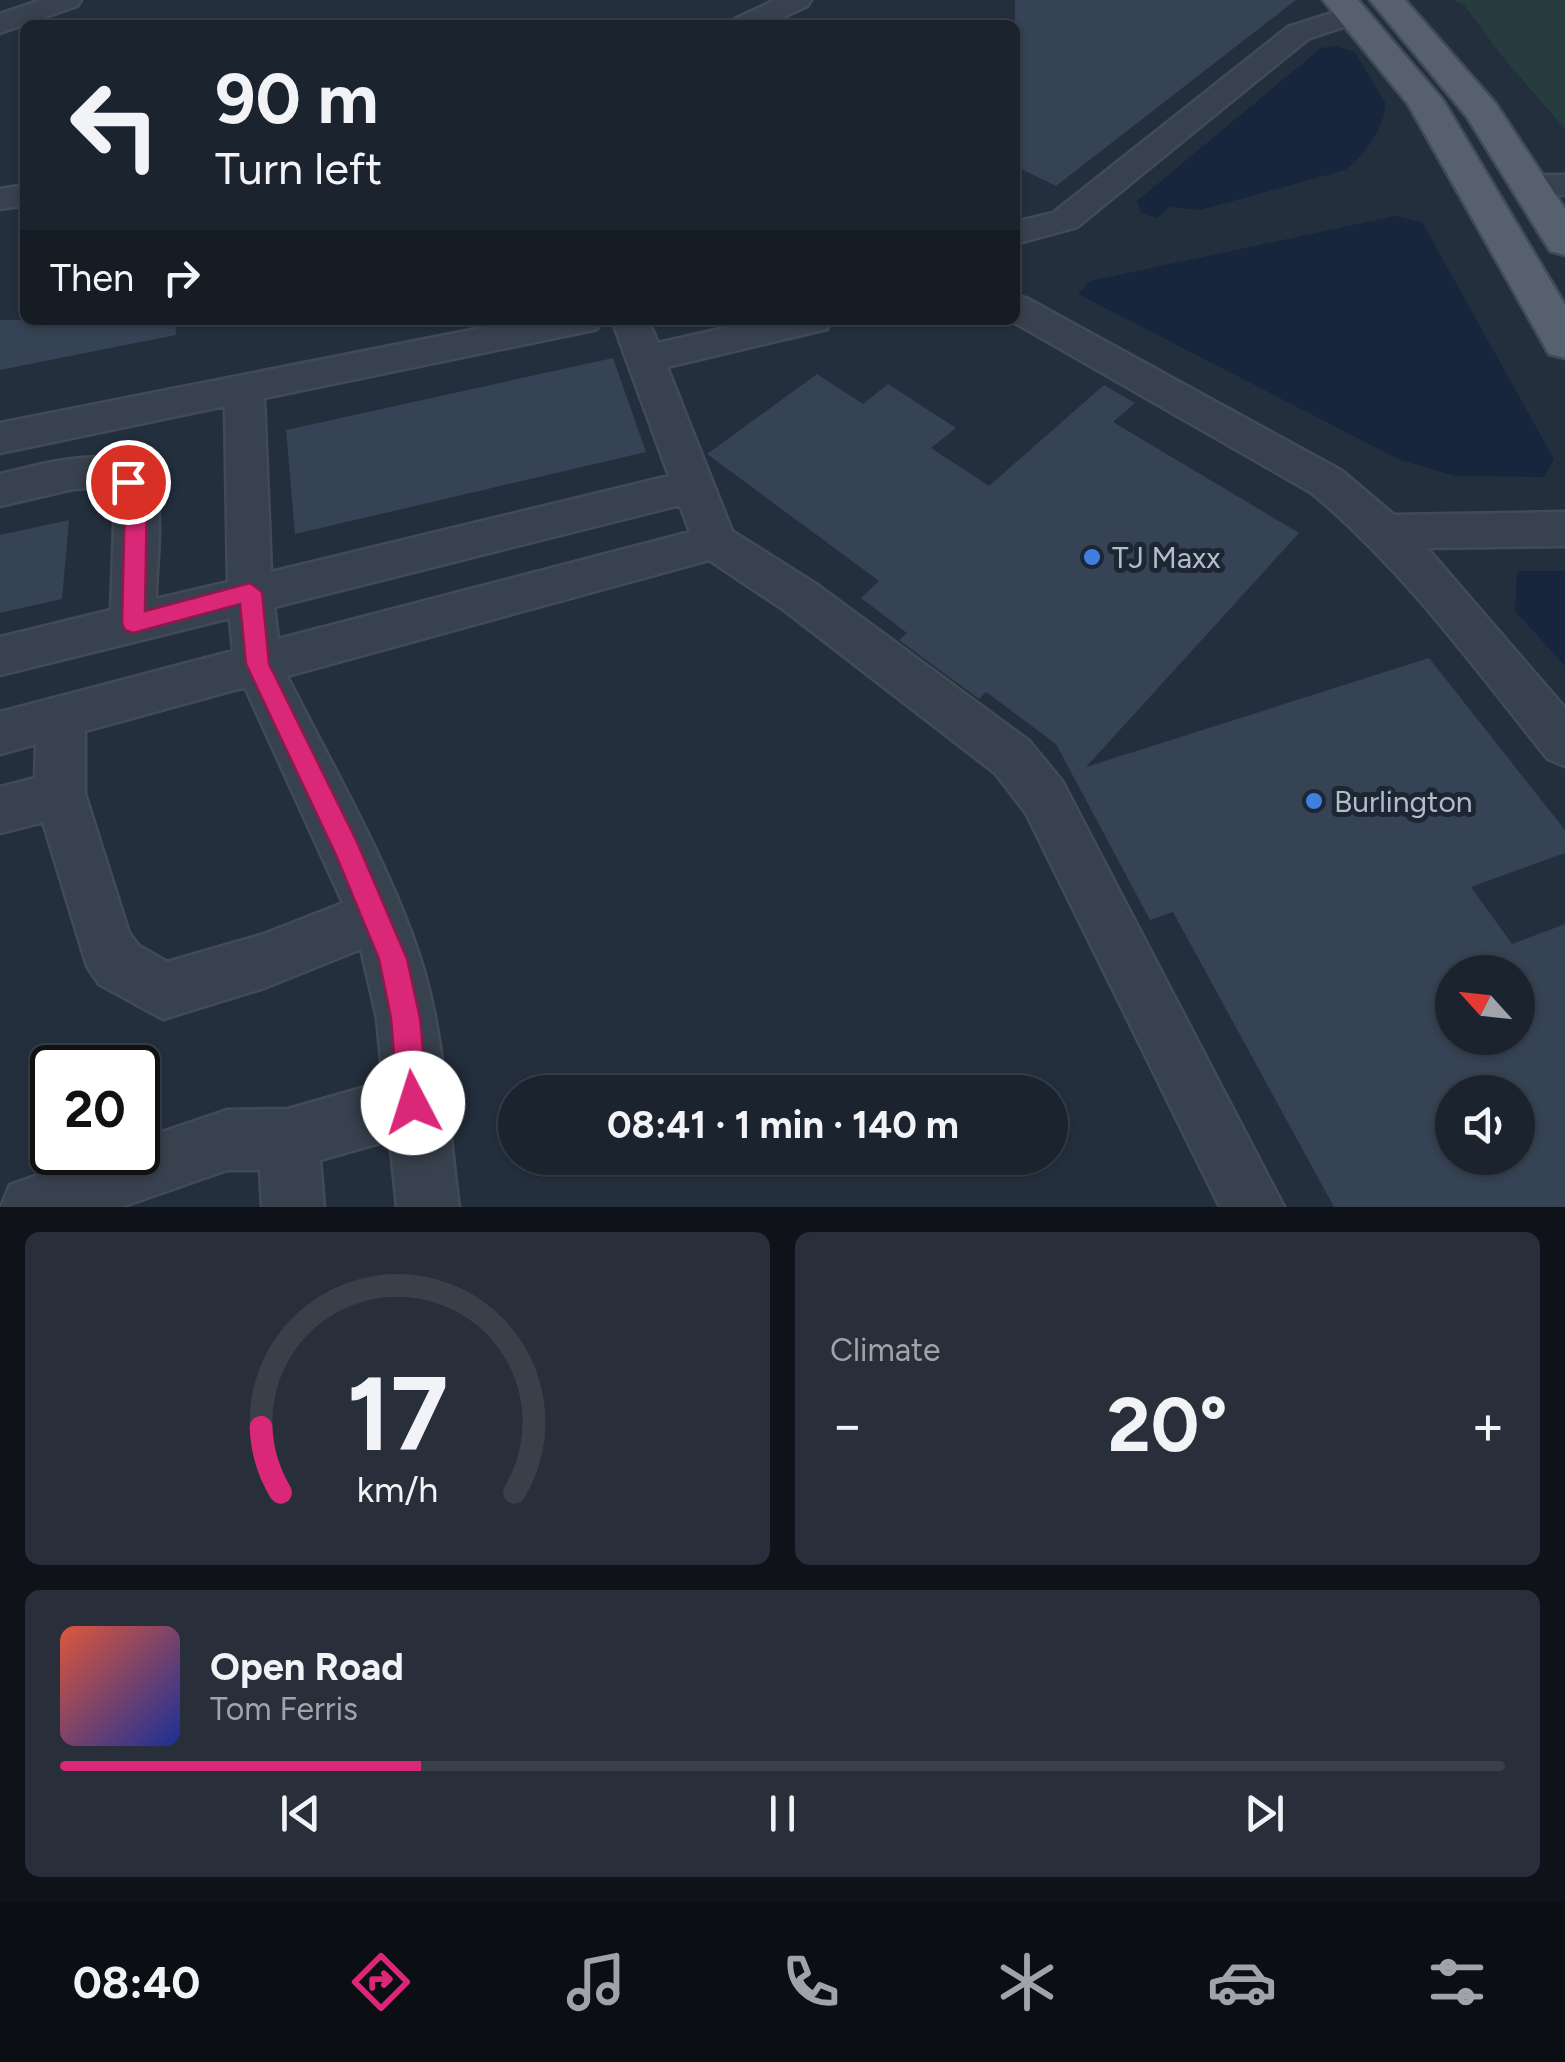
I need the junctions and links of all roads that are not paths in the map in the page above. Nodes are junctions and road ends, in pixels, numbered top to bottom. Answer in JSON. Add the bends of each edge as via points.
{"nodes":[{"id":1,"x":67,"y":0,"type":"edge"},
{"id":2,"x":797,"y":0,"type":"edge"},
{"id":3,"x":1370,"y":6,"type":"edge"},
{"id":4,"x":755,"y":20,"type":"edge"},
{"id":5,"x":0,"y":24,"type":"edge"},
{"id":6,"x":1547,"y":185,"type":"edge"},
{"id":7,"x":1020,"y":232,"type":"edge"},
{"id":8,"x":1565,"y":242,"type":"edge"},
{"id":9,"x":1020,"y":310,"type":"edge"},
{"id":10,"x":559,"y":325,"type":"edge"},
{"id":11,"x":770,"y":325,"type":"edge"},
{"id":12,"x":638,"y":340,"type":"edge"},
{"id":13,"x":1565,"y":343,"type":"edge"},
{"id":14,"x":244,"y":389,"type":"junction"},
{"id":15,"x":0,"y":438,"type":"edge"},
{"id":16,"x":694,"y":486,"type":"junction"},
{"id":17,"x":0,"y":490,"type":"edge"},
{"id":18,"x":1565,"y":530,"type":"edge"},
{"id":19,"x":1386,"y":532,"type":"junction"},
{"id":20,"x":715,"y":542,"type":"junction"},
{"id":21,"x":250,"y":592,"type":"junction"},
{"id":22,"x":133,"y":623,"type":"junction"},
{"id":23,"x":0,"y":656,"type":"edge"},
{"id":24,"x":258,"y":664,"type":"junction"},
{"id":25,"x":62,"y":717,"type":"junction"},
{"id":26,"x":0,"y":733,"type":"edge"},
{"id":27,"x":1565,"y":744,"type":"edge"},
{"id":28,"x":60,"y":794,"type":"junction"},
{"id":29,"x":0,"y":810,"type":"edge"},
{"id":30,"x":375,"y":917,"type":"junction"},
{"id":31,"x":413,"y":1103,"type":"junction"},
{"id":32,"x":288,"y":1139,"type":"junction"},
{"id":33,"x":32,"y":1207,"type":"edge"},
{"id":34,"x":293,"y":1207,"type":"edge"},
{"id":35,"x":428,"y":1207,"type":"edge"},
{"id":36,"x":1253,"y":1207,"type":"edge"}],
"edges":[{"from":1,"to":5,"type":"lane"},
{"from":2,"to":4,"type":"lane"},
{"from":3,"to":6,"type":"main road","via":[[1483,112]]},
{"from":3,"to":7,"type":"lane","via":[[1298,32],[1065,220]]},
{"from":3,"to":13,"type":"main road"},
{"from":6,"to":8,"type":"main road"},
{"from":9,"to":19,"type":"lane","via":[[1326,482]]},
{"from":10,"to":14,"type":"lane"},
{"from":11,"to":12,"type":"lane"},
{"from":12,"to":16,"type":"lane"},
{"from":14,"to":15,"type":"lane"},
{"from":14,"to":21,"type":"lane"},
{"from":16,"to":20,"type":"lane"},
{"from":16,"to":21,"type":"lane"},
{"from":17,"to":22,"type":"lane","via":[[110,472],[128,482],[136,496]]},
{"from":18,"to":19,"type":"lane"},
{"from":19,"to":27,"type":"lane"},
{"from":20,"to":24,"type":"lane"},
{"from":20,"to":36,"type":"lane","via":[[800,597],[1020,767],[1044,797]]},
{"from":21,"to":22,"type":"lane"},
{"from":21,"to":24,"type":"lane"},
{"from":22,"to":23,"type":"lane"},
{"from":24,"to":25,"type":"lane"},
{"from":24,"to":30,"type":"lane"},
{"from":25,"to":26,"type":"lane"},
{"from":25,"to":28,"type":"lane"},
{"from":28,"to":29,"type":"lane"},
{"from":28,"to":30,"type":"lane","via":[[106,948],[119,965],[163,991]]},
{"from":30,"to":31,"type":"lane","via":[[393,959]]},
{"from":31,"to":32,"type":"lane"},
{"from":31,"to":35,"type":"lane"},
{"from":32,"to":33,"type":"lane","via":[[227,1140]]},
{"from":32,"to":34,"type":"lane"}]}
